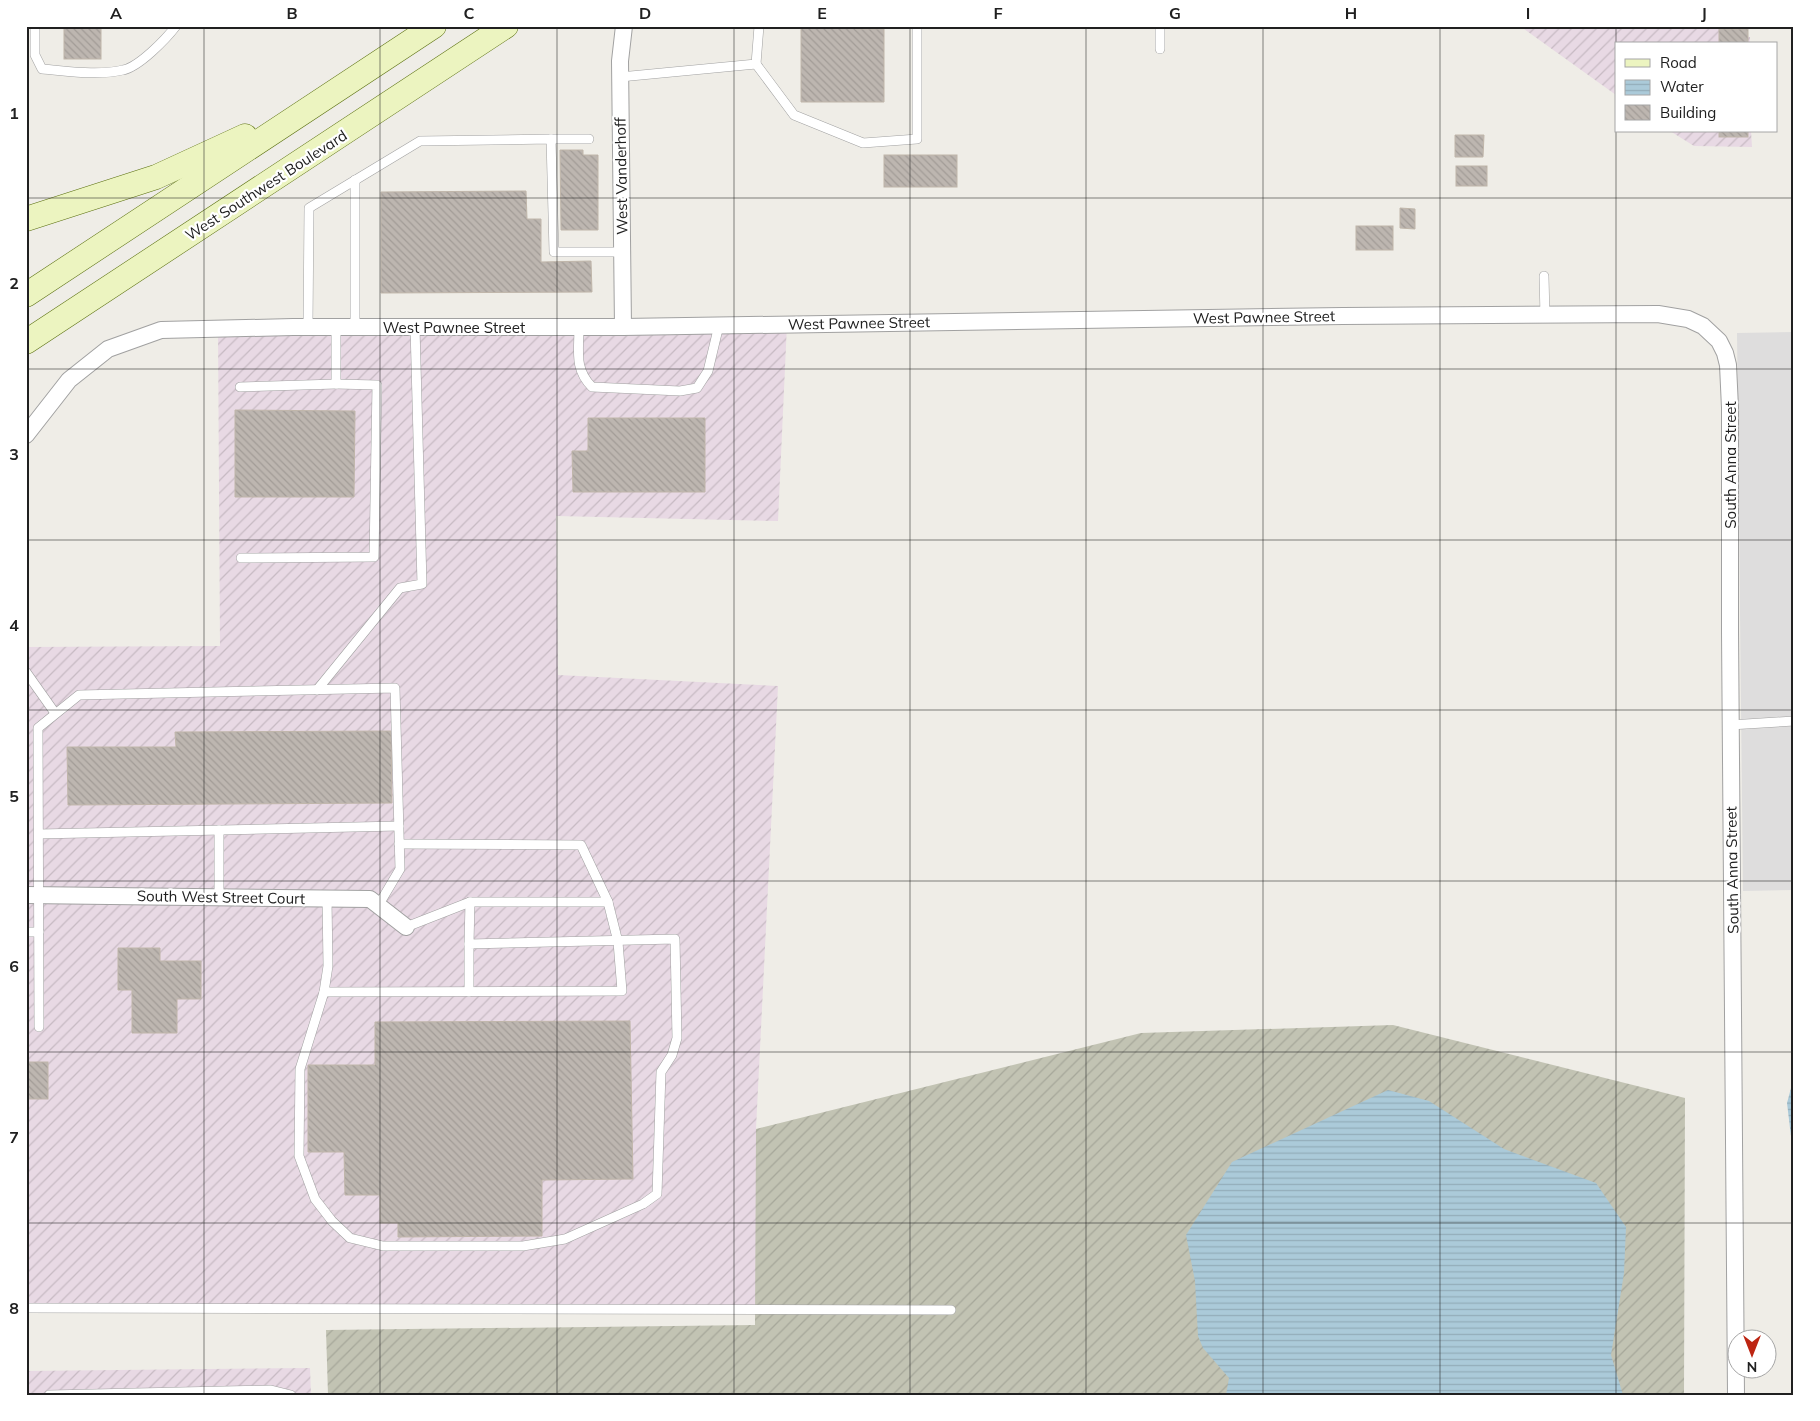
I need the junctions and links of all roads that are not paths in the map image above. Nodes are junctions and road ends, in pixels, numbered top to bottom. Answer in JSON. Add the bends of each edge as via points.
{"nodes":[{"id":1,"x":35,"y":26,"type":"edge"},
{"id":2,"x":176,"y":26,"type":"edge"},
{"id":3,"x":434,"y":26,"type":"edge"},
{"id":4,"x":506,"y":26,"type":"edge"},
{"id":5,"x":624,"y":26,"type":"edge"},
{"id":6,"x":759,"y":26,"type":"edge"},
{"id":7,"x":917,"y":26,"type":"edge"},
{"id":8,"x":1160,"y":26,"type":"edge"},
{"id":9,"x":1160,"y":49,"type":"dead end"},
{"id":10,"x":756,"y":64,"type":"junction"},
{"id":11,"x":620,"y":77,"type":"junction"},
{"id":12,"x":317,"y":103,"type":"junction"},
{"id":13,"x":552,"y":139,"type":"junction"},
{"id":14,"x":589,"y":139,"type":"dead end"},
{"id":15,"x":355,"y":180,"type":"junction"},
{"id":16,"x":26,"y":220,"type":"edge"},
{"id":17,"x":622,"y":252,"type":"junction"},
{"id":18,"x":1544,"y":276,"type":"dead end"},
{"id":19,"x":26,"y":295,"type":"edge"},
{"id":20,"x":1545,"y":317,"type":"junction"},
{"id":21,"x":719,"y":325,"type":"junction"},
{"id":22,"x":308,"y":327,"type":"junction"},
{"id":23,"x":336,"y":327,"type":"junction"},
{"id":24,"x":355,"y":327,"type":"junction"},
{"id":25,"x":416,"y":327,"type":"junction"},
{"id":26,"x":579,"y":327,"type":"junction"},
{"id":27,"x":623,"y":327,"type":"junction"},
{"id":28,"x":26,"y":342,"type":"edge"},
{"id":29,"x":1722,"y":346,"type":"joint"},
{"id":30,"x":336,"y":384,"type":"junction"},
{"id":31,"x":240,"y":387,"type":"dead end"},
{"id":32,"x":26,"y":435,"type":"edge"},
{"id":33,"x":241,"y":558,"type":"dead end"},
{"id":34,"x":26,"y":672,"type":"edge"},
{"id":35,"x":316,"y":690,"type":"junction"},
{"id":36,"x":54,"y":713,"type":"junction"},
{"id":37,"x":1794,"y":721,"type":"edge"},
{"id":38,"x":1730,"y":725,"type":"junction"},
{"id":39,"x":399,"y":826,"type":"junction"},
{"id":40,"x":219,"y":830,"type":"junction"},
{"id":41,"x":39,"y":834,"type":"junction"},
{"id":42,"x":399,"y":844,"type":"junction"},
{"id":43,"x":32,"y":895,"type":"edge"},
{"id":44,"x":219,"y":897,"type":"junction"},
{"id":45,"x":327,"y":898,"type":"junction"},
{"id":46,"x":470,"y":902,"type":"junction"},
{"id":47,"x":608,"y":902,"type":"junction"},
{"id":48,"x":378,"y":906,"type":"junction"},
{"id":49,"x":406,"y":927,"type":"joint"},
{"id":50,"x":26,"y":932,"type":"edge"},
{"id":51,"x":39,"y":932,"type":"junction"},
{"id":52,"x":618,"y":942,"type":"junction"},
{"id":53,"x":469,"y":944,"type":"junction"},
{"id":54,"x":324,"y":992,"type":"junction"},
{"id":55,"x":469,"y":992,"type":"junction"},
{"id":56,"x":39,"y":1027,"type":"dead end"},
{"id":57,"x":26,"y":1308,"type":"edge"},
{"id":58,"x":951,"y":1310,"type":"dead end"},
{"id":59,"x":49,"y":1395,"type":"edge"},
{"id":60,"x":291,"y":1395,"type":"edge"},
{"id":61,"x":1736,"y":1395,"type":"edge"}],
"edges":[{"from":1,"to":2,"type":"lane","via":[[35,55],[42,69],[90,73],[125,70],[160,46]]},
{"from":3,"to":12,"type":"main road"},
{"from":4,"to":28,"type":"main road","name":"West Southwest Boulevard"},
{"from":5,"to":11,"type":"street","name":"West Vanderhoff"},
{"from":6,"to":10,"type":"lane"},
{"from":7,"to":10,"type":"lane","via":[[917,139],[863,142],[794,114]]},
{"from":8,"to":9,"type":"lane"},
{"from":10,"to":11,"type":"lane"},
{"from":11,"to":17,"type":"street","name":"West Vanderhoff"},
{"from":12,"to":16,"type":"main road","via":[[156,177]]},
{"from":12,"to":19,"type":"main road"},
{"from":13,"to":14,"type":"lane"},
{"from":13,"to":15,"type":"lane","via":[[420,141]]},
{"from":13,"to":17,"type":"lane","via":[[554,252]]},
{"from":15,"to":22,"type":"lane","via":[[310,208]]},
{"from":15,"to":24,"type":"lane"},
{"from":17,"to":27,"type":"street","name":"West Vanderhoff"},
{"from":18,"to":20,"type":"lane"},
{"from":20,"to":21,"type":"street","name":"West Pawnee Street","via":[[1343,316]]},
{"from":20,"to":29,"type":"street","name":"West Pawnee Street","via":[[1658,314],[1688,318],[1703,326]]},
{"from":21,"to":26,"type":"lane","via":[[708,371],[697,388],[680,391],[592,387],[583,378],[578,363]]},
{"from":21,"to":27,"type":"street","name":"West Pawnee Street"},
{"from":22,"to":23,"type":"street","name":"West Pawnee Street"},
{"from":22,"to":32,"type":"street","name":"West Pawnee Street","via":[[161,330],[108,349],[69,380]]},
{"from":23,"to":24,"type":"street","name":"West Pawnee Street"},
{"from":23,"to":30,"type":"lane"},
{"from":24,"to":25,"type":"street","name":"West Pawnee Street"},
{"from":25,"to":26,"type":"street","name":"West Pawnee Street"},
{"from":25,"to":35,"type":"lane","via":[[422,584],[400,588]]},
{"from":26,"to":27,"type":"street","name":"West Pawnee Street"},
{"from":29,"to":38,"type":"street","name":"South Anna Street","via":[[1728,364],[1730,408]]},
{"from":30,"to":31,"type":"lane"},
{"from":30,"to":33,"type":"lane","via":[[377,385],[374,557]]},
{"from":34,"to":36,"type":"lane"},
{"from":35,"to":36,"type":"lane","via":[[79,695]]},
{"from":35,"to":39,"type":"lane","via":[[395,688]]},
{"from":36,"to":41,"type":"lane","via":[[38,728]]},
{"from":37,"to":38,"type":"lane"},
{"from":38,"to":61,"type":"street","name":"South Anna Street"},
{"from":39,"to":40,"type":"lane"},
{"from":39,"to":42,"type":"lane"},
{"from":40,"to":41,"type":"lane"},
{"from":40,"to":44,"type":"lane"},
{"from":41,"to":43,"type":"lane"},
{"from":42,"to":47,"type":"lane","via":[[581,845]]},
{"from":42,"to":48,"type":"lane","via":[[400,869]]},
{"from":43,"to":44,"type":"street","name":"South West Street Court"},
{"from":43,"to":51,"type":"lane"},
{"from":44,"to":45,"type":"street","name":"South West Street Court"},
{"from":45,"to":48,"type":"street","name":"South West Street Court","via":[[370,899]]},
{"from":45,"to":54,"type":"lane","via":[[328,966]]},
{"from":46,"to":47,"type":"lane"},
{"from":46,"to":49,"type":"lane"},
{"from":46,"to":53,"type":"lane"},
{"from":47,"to":52,"type":"lane"},
{"from":48,"to":49,"type":"street","name":"South West Street Court"},
{"from":50,"to":51,"type":"lane"},
{"from":51,"to":56,"type":"lane"},
{"from":52,"to":53,"type":"lane"},
{"from":52,"to":54,"type":"lane","via":[[675,939],[677,1038],[672,1056],[661,1072],[657,1194],[643,1204],[565,1239],[523,1246],[383,1246],[350,1238],[332,1221],[315,1199],[299,1156],[300,1069]]},
{"from":52,"to":55,"type":"lane","via":[[622,991]]},
{"from":53,"to":55,"type":"lane"},
{"from":54,"to":55,"type":"lane"},
{"from":57,"to":58,"type":"lane"},
{"from":59,"to":60,"type":"lane","via":[[271,1390]]}]}
